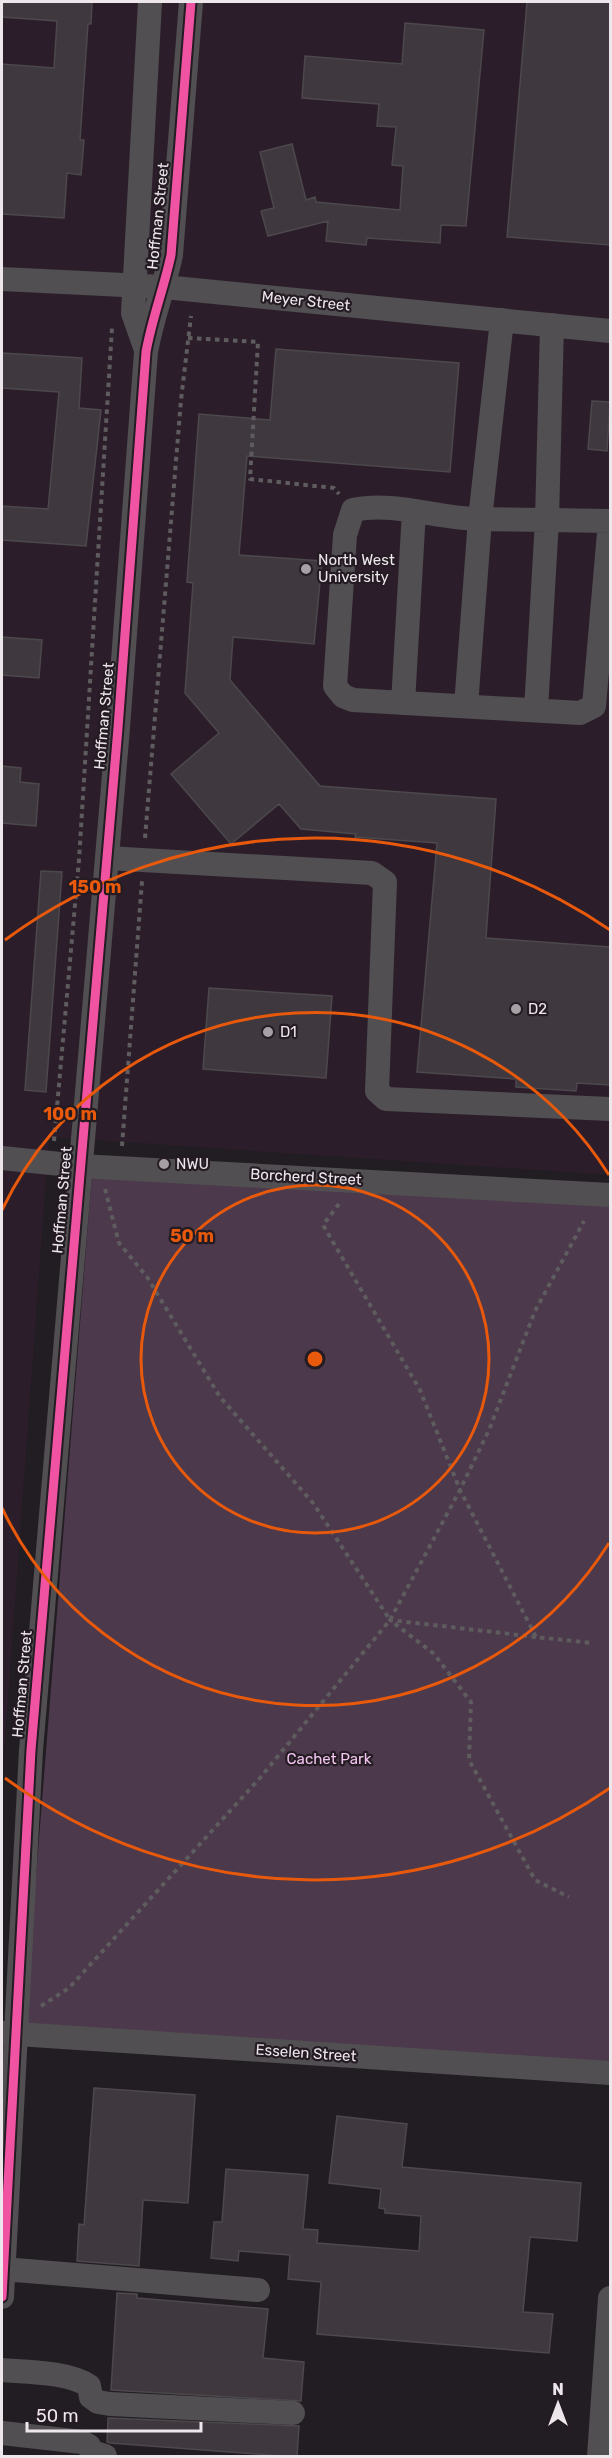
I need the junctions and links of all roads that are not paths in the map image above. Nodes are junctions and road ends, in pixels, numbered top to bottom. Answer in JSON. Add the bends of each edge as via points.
{"nodes":[{"id":1,"x":150,"y":2,"type":"edge"},
{"id":2,"x":191,"y":2,"type":"edge"},
{"id":3,"x":2,"y":279,"type":"edge"},
{"id":4,"x":134,"y":286,"type":"junction"},
{"id":5,"x":164,"y":287,"type":"junction"},
{"id":6,"x":502,"y":320,"type":"junction"},
{"id":7,"x":552,"y":325,"type":"junction"},
{"id":8,"x":610,"y":331,"type":"edge"},
{"id":9,"x":146,"y":352,"type":"junction"},
{"id":10,"x":414,"y":511,"type":"junction"},
{"id":11,"x":480,"y":519,"type":"junction"},
{"id":12,"x":547,"y":520,"type":"junction"},
{"id":13,"x":610,"y":521,"type":"edge"},
{"id":14,"x":403,"y":702,"type":"junction"},
{"id":15,"x":466,"y":706,"type":"junction"},
{"id":16,"x":602,"y":709,"type":"edge"},
{"id":17,"x":536,"y":710,"type":"junction"},
{"id":18,"x":107,"y":858,"type":"junction"},
{"id":19,"x":610,"y":1109,"type":"edge"},
{"id":20,"x":2,"y":1158,"type":"edge"},
{"id":21,"x":100,"y":1167,"type":"junction"},
{"id":22,"x":610,"y":1195,"type":"edge"},
{"id":23,"x":12,"y":2029,"type":"edge"},
{"id":24,"x":610,"y":2073,"type":"edge"},
{"id":25,"x":3,"y":2270,"type":"junction"},
{"id":26,"x":258,"y":2290,"type":"dead end"},
{"id":27,"x":2,"y":2297,"type":"edge"},
{"id":28,"x":610,"y":2298,"type":"edge"},
{"id":29,"x":2,"y":2370,"type":"edge"},
{"id":30,"x":293,"y":2412,"type":"dead end"},
{"id":31,"x":2,"y":2433,"type":"edge"},
{"id":32,"x":105,"y":2457,"type":"edge"},
{"id":33,"x":599,"y":2457,"type":"edge"}],
"edges":[{"from":1,"to":4,"type":"street","name":"Hoffman Street"},
{"from":2,"to":5,"type":"street","name":"Hoffman Street","via":[[171,255]]},
{"from":3,"to":4,"type":"street","name":"Meyer Street"},
{"from":4,"to":5,"type":"street","name":"Meyer Street"},
{"from":4,"to":9,"type":"street","name":"Hoffman Street","via":[[133,313]]},
{"from":5,"to":6,"type":"street","name":"Meyer Street"},
{"from":5,"to":9,"type":"street","name":"Hoffman Street","via":[[153,314]]},
{"from":6,"to":7,"type":"street","name":"Meyer Street"},
{"from":6,"to":11,"type":"street"},
{"from":7,"to":8,"type":"street","name":"Meyer Street"},
{"from":7,"to":12,"type":"street"},
{"from":9,"to":18,"type":"street","name":"Hoffman Street"},
{"from":10,"to":11,"type":"street"},
{"from":10,"to":14,"type":"street"},
{"from":10,"to":14,"type":"street","via":[[353,510],[345,535],[335,686],[353,700]]},
{"from":11,"to":12,"type":"street"},
{"from":11,"to":15,"type":"street"},
{"from":12,"to":13,"type":"street"},
{"from":12,"to":17,"type":"street"},
{"from":13,"to":16,"type":"street"},
{"from":14,"to":15,"type":"street"},
{"from":15,"to":17,"type":"street"},
{"from":16,"to":17,"type":"street","via":[[580,713]]},
{"from":18,"to":19,"type":"street","via":[[372,873],[385,882],[377,1090],[386,1099]]},
{"from":18,"to":21,"type":"street","name":"Hoffman Street"},
{"from":20,"to":21,"type":"street","name":"Borcherd Street"},
{"from":21,"to":22,"type":"street","name":"Borcherd Street"},
{"from":21,"to":23,"type":"street","name":"Hoffman Street","via":[[31,1750]]},
{"from":23,"to":24,"type":"street","name":"Esselen Street"},
{"from":23,"to":25,"type":"street","name":"Hoffman Street"},
{"from":25,"to":26,"type":"street"},
{"from":25,"to":27,"type":"street","name":"Hoffman Street"},
{"from":28,"to":33,"type":"street"},
{"from":29,"to":30,"type":"street","via":[[83,2381],[92,2397],[110,2404]]},
{"from":31,"to":32,"type":"street","via":[[82,2442]]}]}
